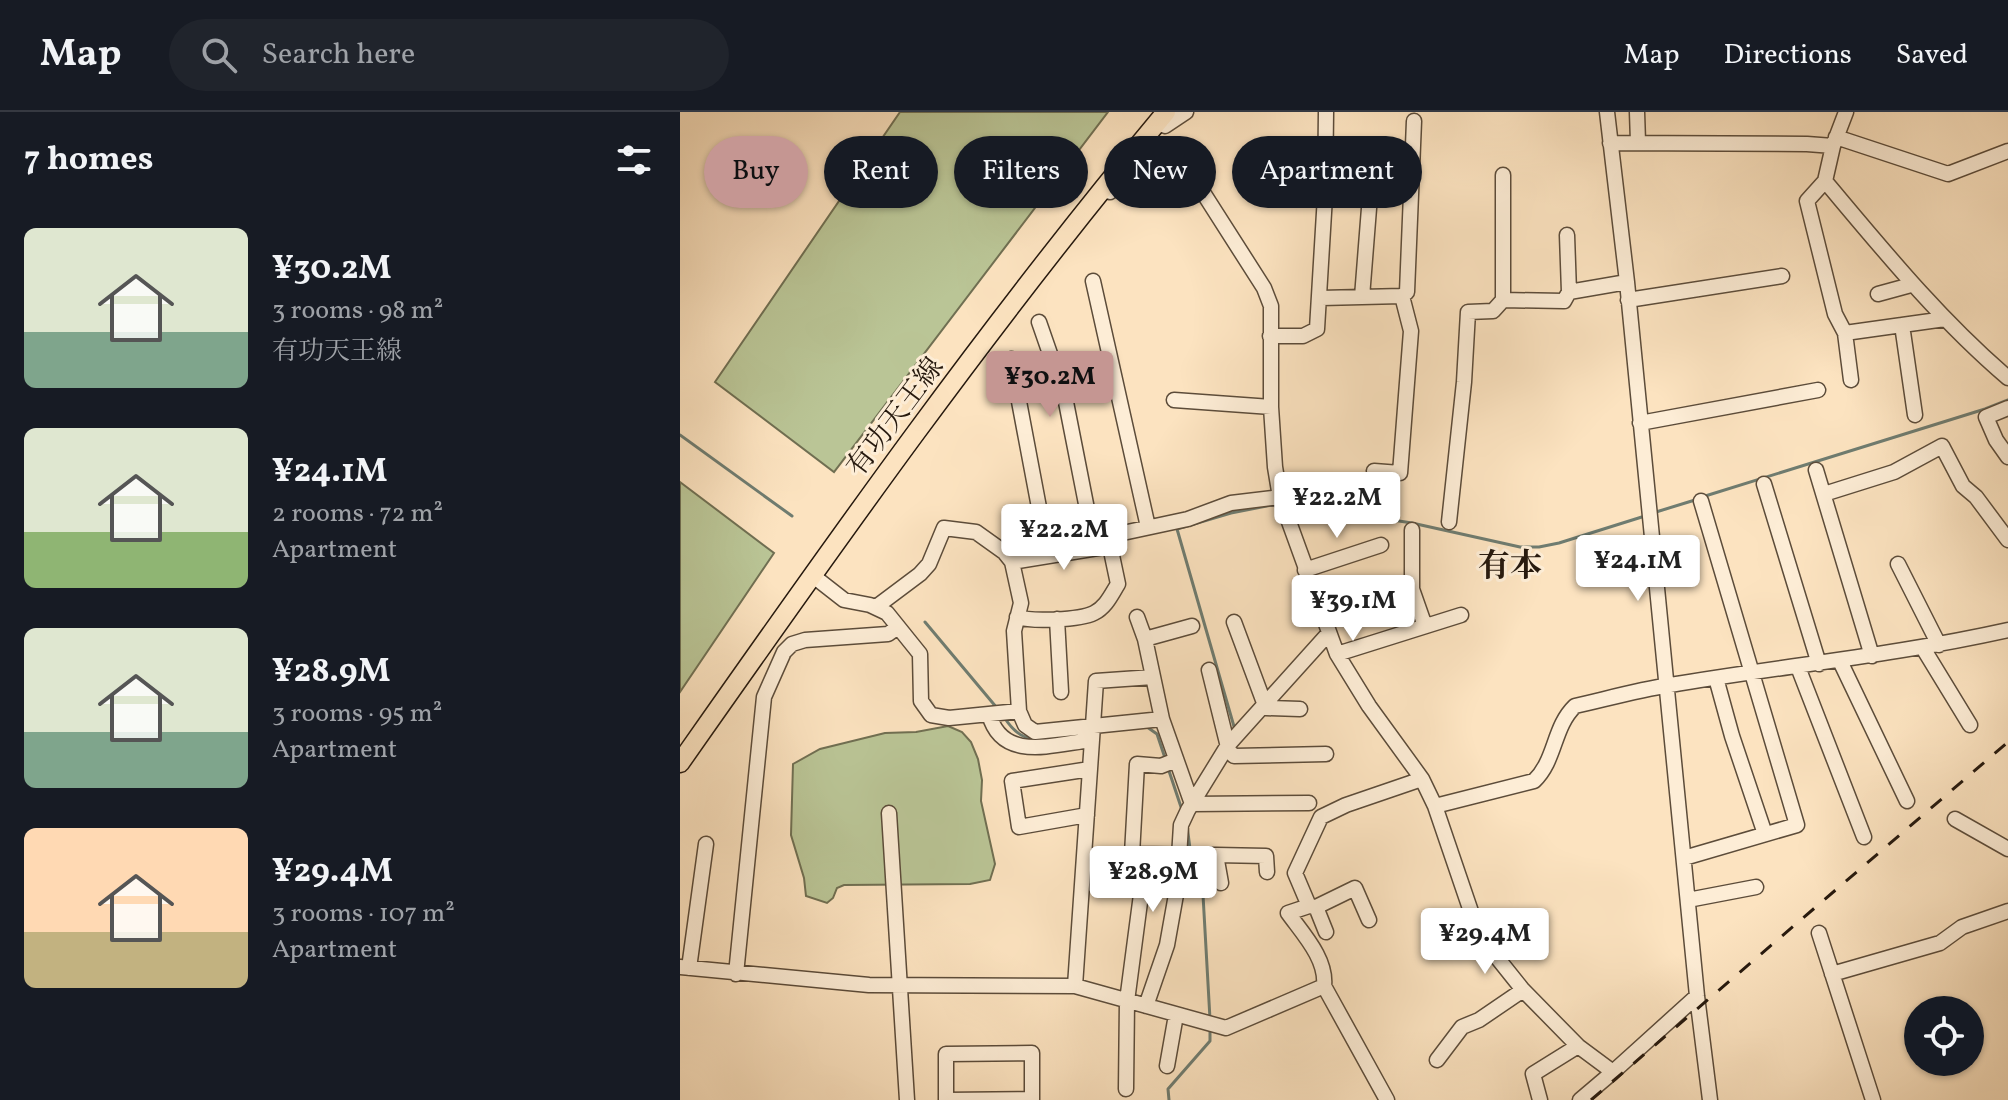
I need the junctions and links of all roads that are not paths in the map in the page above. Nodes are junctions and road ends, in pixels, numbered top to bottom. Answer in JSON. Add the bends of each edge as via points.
{"nodes":[{"id":1,"x":1186,"y":112,"type":"edge"},
{"id":2,"x":1326,"y":112,"type":"edge"},
{"id":3,"x":1607,"y":112,"type":"edge"},
{"id":4,"x":1637,"y":112,"type":"edge"},
{"id":5,"x":1846,"y":112,"type":"edge"},
{"id":6,"x":1166,"y":119,"type":"edge"},
{"id":7,"x":1414,"y":121,"type":"dead end"},
{"id":8,"x":1638,"y":142,"type":"junction"},
{"id":9,"x":1834,"y":142,"type":"junction"},
{"id":10,"x":1610,"y":143,"type":"junction"},
{"id":11,"x":2008,"y":151,"type":"edge"},
{"id":12,"x":1503,"y":175,"type":"dead end"},
{"id":13,"x":1825,"y":181,"type":"junction"},
{"id":14,"x":1102,"y":189,"type":"junction"},
{"id":15,"x":1369,"y":208,"type":"edge"},
{"id":16,"x":1567,"y":235,"type":"dead end"},
{"id":17,"x":1782,"y":276,"type":"dead end"},
{"id":18,"x":1093,"y":281,"type":"dead end"},
{"id":19,"x":1627,"y":282,"type":"junction"},
{"id":20,"x":1911,"y":285,"type":"junction"},
{"id":21,"x":1569,"y":292,"type":"junction"},
{"id":22,"x":1878,"y":294,"type":"dead end"},
{"id":23,"x":1402,"y":296,"type":"junction"},
{"id":24,"x":1362,"y":297,"type":"junction"},
{"id":25,"x":1321,"y":298,"type":"junction"},
{"id":26,"x":1503,"y":300,"type":"junction"},
{"id":27,"x":1628,"y":300,"type":"junction"},
{"id":28,"x":1945,"y":319,"type":"junction"},
{"id":29,"x":1039,"y":322,"type":"dead end"},
{"id":30,"x":1902,"y":325,"type":"junction"},
{"id":31,"x":1845,"y":333,"type":"junction"},
{"id":32,"x":1270,"y":336,"type":"junction"},
{"id":33,"x":1011,"y":359,"type":"dead end"},
{"id":34,"x":2008,"y":378,"type":"edge"},
{"id":35,"x":1851,"y":380,"type":"dead end"},
{"id":36,"x":1818,"y":390,"type":"dead end"},
{"id":37,"x":1174,"y":400,"type":"dead end"},
{"id":38,"x":1271,"y":407,"type":"junction"},
{"id":39,"x":2008,"y":408,"type":"edge"},
{"id":40,"x":1915,"y":415,"type":"dead end"},
{"id":41,"x":1640,"y":423,"type":"junction"},
{"id":42,"x":2008,"y":457,"type":"edge"},
{"id":43,"x":1816,"y":470,"type":"dead end"},
{"id":44,"x":1374,"y":471,"type":"dead end"},
{"id":45,"x":1764,"y":484,"type":"dead end"},
{"id":46,"x":1824,"y":494,"type":"junction"},
{"id":47,"x":1282,"y":501,"type":"junction"},
{"id":48,"x":1701,"y":501,"type":"dead end"},
{"id":49,"x":1057,"y":522,"type":"junction"},
{"id":50,"x":1449,"y":522,"type":"dead end"},
{"id":51,"x":1148,"y":527,"type":"junction"},
{"id":52,"x":1412,"y":530,"type":"dead end"},
{"id":53,"x":2008,"y":540,"type":"edge"},
{"id":54,"x":1381,"y":545,"type":"dead end"},
{"id":55,"x":1110,"y":546,"type":"junction"},
{"id":56,"x":1061,"y":554,"type":"junction"},
{"id":57,"x":1012,"y":562,"type":"junction"},
{"id":58,"x":1898,"y":564,"type":"dead end"},
{"id":59,"x":1305,"y":570,"type":"junction"},
{"id":60,"x":812,"y":575,"type":"junction"},
{"id":61,"x":876,"y":607,"type":"junction"},
{"id":62,"x":1461,"y":615,"type":"dead end"},
{"id":63,"x":1017,"y":617,"type":"junction"},
{"id":64,"x":1137,"y":617,"type":"dead end"},
{"id":65,"x":1057,"y":619,"type":"junction"},
{"id":66,"x":1234,"y":622,"type":"dead end"},
{"id":67,"x":1192,"y":626,"type":"dead end"},
{"id":68,"x":1425,"y":626,"type":"junction"},
{"id":69,"x":898,"y":627,"type":"junction"},
{"id":70,"x":2008,"y":630,"type":"edge"},
{"id":71,"x":1328,"y":634,"type":"junction"},
{"id":72,"x":1145,"y":639,"type":"junction"},
{"id":73,"x":1939,"y":645,"type":"junction"},
{"id":74,"x":1923,"y":648,"type":"junction"},
{"id":75,"x":1337,"y":654,"type":"junction"},
{"id":76,"x":1872,"y":656,"type":"junction"},
{"id":77,"x":1840,"y":661,"type":"junction"},
{"id":78,"x":1819,"y":664,"type":"junction"},
{"id":79,"x":1798,"y":667,"type":"junction"},
{"id":80,"x":1209,"y":670,"type":"dead end"},
{"id":81,"x":1751,"y":674,"type":"junction"},
{"id":82,"x":1153,"y":677,"type":"junction"},
{"id":83,"x":1716,"y":678,"type":"junction"},
{"id":84,"x":1666,"y":686,"type":"junction"},
{"id":85,"x":1061,"y":692,"type":"dead end"},
{"id":86,"x":1263,"y":704,"type":"junction"},
{"id":87,"x":1300,"y":709,"type":"dead end"},
{"id":88,"x":1015,"y":712,"type":"junction"},
{"id":89,"x":991,"y":714,"type":"junction"},
{"id":90,"x":1162,"y":719,"type":"junction"},
{"id":91,"x":1970,"y":725,"type":"dead end"},
{"id":92,"x":1092,"y":732,"type":"junction"},
{"id":93,"x":1232,"y":745,"type":"junction"},
{"id":94,"x":1326,"y":754,"type":"dead end"},
{"id":95,"x":680,"y":763,"type":"edge"},
{"id":96,"x":1169,"y":763,"type":"junction"},
{"id":97,"x":1090,"y":769,"type":"junction"},
{"id":98,"x":1422,"y":779,"type":"junction"},
{"id":99,"x":1907,"y":801,"type":"dead end"},
{"id":100,"x":1309,"y":803,"type":"dead end"},
{"id":101,"x":1195,"y":806,"type":"junction"},
{"id":102,"x":1435,"y":806,"type":"junction"},
{"id":103,"x":889,"y":813,"type":"dead end"},
{"id":104,"x":1087,"y":815,"type":"junction"},
{"id":105,"x":1955,"y":819,"type":"dead end"},
{"id":106,"x":1765,"y":834,"type":"junction"},
{"id":107,"x":1864,"y":837,"type":"dead end"},
{"id":108,"x":706,"y":844,"type":"dead end"},
{"id":109,"x":2007,"y":848,"type":"edge"},
{"id":110,"x":1186,"y":855,"type":"junction"},
{"id":111,"x":1216,"y":855,"type":"junction"},
{"id":112,"x":1684,"y":858,"type":"junction"},
{"id":113,"x":1267,"y":872,"type":"dead end"},
{"id":114,"x":1221,"y":883,"type":"dead end"},
{"id":115,"x":1756,"y":887,"type":"dead end"},
{"id":116,"x":1177,"y":889,"type":"junction"},
{"id":117,"x":1688,"y":900,"type":"junction"},
{"id":118,"x":1312,"y":906,"type":"junction"},
{"id":119,"x":2008,"y":911,"type":"edge"},
{"id":120,"x":1369,"y":920,"type":"dead end"},
{"id":121,"x":1326,"y":932,"type":"dead end"},
{"id":122,"x":1819,"y":933,"type":"dead end"},
{"id":123,"x":684,"y":968,"type":"edge"},
{"id":124,"x":736,"y":974,"type":"junction"},
{"id":125,"x":1832,"y":974,"type":"junction"},
{"id":126,"x":1075,"y":986,"type":"junction"},
{"id":127,"x":1324,"y":986,"type":"junction"},
{"id":128,"x":900,"y":987,"type":"junction"},
{"id":129,"x":1523,"y":990,"type":"junction"},
{"id":130,"x":1697,"y":996,"type":"junction"},
{"id":131,"x":1127,"y":1001,"type":"junction"},
{"id":132,"x":1146,"y":1006,"type":"junction"},
{"id":133,"x":1176,"y":1015,"type":"junction"},
{"id":134,"x":1578,"y":1046,"type":"junction"},
{"id":135,"x":1437,"y":1060,"type":"dead end"},
{"id":136,"x":1167,"y":1066,"type":"dead end"},
{"id":137,"x":1613,"y":1072,"type":"junction"},
{"id":138,"x":1126,"y":1089,"type":"dead end"},
{"id":139,"x":907,"y":1100,"type":"edge"},
{"id":140,"x":1032,"y":1100,"type":"edge"},
{"id":141,"x":1387,"y":1100,"type":"edge"},
{"id":142,"x":1540,"y":1100,"type":"edge"},
{"id":143,"x":1580,"y":1100,"type":"edge"},
{"id":144,"x":1710,"y":1100,"type":"edge"},
{"id":145,"x":1873,"y":1100,"type":"edge"}],
"edges":[{"from":1,"to":6,"type":"street"},
{"from":2,"to":25,"type":"street"},
{"from":3,"to":10,"type":"street"},
{"from":4,"to":8,"type":"street"},
{"from":5,"to":9,"type":"street"},
{"from":6,"to":14,"type":"main road","name":"有功天王線"},
{"from":7,"to":23,"type":"street","via":[[1407,292]]},
{"from":8,"to":9,"type":"street"},
{"from":8,"to":10,"type":"street"},
{"from":9,"to":11,"type":"street","via":[[1948,174]]},
{"from":9,"to":13,"type":"street"},
{"from":10,"to":19,"type":"street"},
{"from":12,"to":26,"type":"street"},
{"from":13,"to":20,"type":"street"},
{"from":13,"to":31,"type":"street","via":[[1807,201],[1835,314]]},
{"from":14,"to":32,"type":"street","via":[[1110,192],[1166,154],[1181,158],[1264,288],[1271,306]]},
{"from":14,"to":60,"type":"main road","name":"有功天王線"},
{"from":15,"to":24,"type":"street"},
{"from":16,"to":21,"type":"street"},
{"from":17,"to":27,"type":"street"},
{"from":18,"to":51,"type":"street"},
{"from":19,"to":21,"type":"street"},
{"from":19,"to":27,"type":"street"},
{"from":20,"to":22,"type":"street"},
{"from":20,"to":28,"type":"street"},
{"from":21,"to":26,"type":"street","via":[[1564,301]]},
{"from":23,"to":24,"type":"street"},
{"from":23,"to":44,"type":"street","via":[[1411,331],[1400,473]]},
{"from":24,"to":25,"type":"street"},
{"from":25,"to":32,"type":"street","via":[[1317,329],[1303,336]]},
{"from":26,"to":50,"type":"street","via":[[1493,311],[1468,312]]},
{"from":27,"to":41,"type":"street"},
{"from":28,"to":30,"type":"street"},
{"from":28,"to":34,"type":"street"},
{"from":29,"to":49,"type":"street","via":[[1065,397],[1087,509]]},
{"from":30,"to":31,"type":"street"},
{"from":30,"to":40,"type":"street"},
{"from":31,"to":35,"type":"street"},
{"from":32,"to":38,"type":"street"},
{"from":33,"to":49,"type":"street","via":[[1041,518]]},
{"from":36,"to":41,"type":"street"},
{"from":37,"to":38,"type":"street"},
{"from":38,"to":47,"type":"street"},
{"from":39,"to":42,"type":"street","via":[[1986,417]]},
{"from":41,"to":84,"type":"street"},
{"from":43,"to":46,"type":"street"},
{"from":45,"to":78,"type":"street"},
{"from":46,"to":53,"type":"street","via":[[1894,472],[1942,446],[1963,486]]},
{"from":46,"to":76,"type":"street"},
{"from":47,"to":51,"type":"street","via":[[1231,503]]},
{"from":47,"to":59,"type":"street"},
{"from":48,"to":81,"type":"street"},
{"from":49,"to":56,"type":"street"},
{"from":51,"to":55,"type":"street","via":[[1118,534]]},
{"from":52,"to":68,"type":"street","via":[[1412,589]]},
{"from":54,"to":59,"type":"street"},
{"from":55,"to":56,"type":"street"},
{"from":55,"to":65,"type":"street","via":[[1118,584],[1106,603],[1092,615]]},
{"from":56,"to":57,"type":"street"},
{"from":57,"to":61,"type":"street","via":[[976,532],[944,528],[929,564]]},
{"from":57,"to":63,"type":"street","via":[[1021,603]]},
{"from":58,"to":73,"type":"street"},
{"from":59,"to":71,"type":"street"},
{"from":60,"to":61,"type":"street","via":[[844,600]]},
{"from":60,"to":95,"type":"main road","name":"有功天王線"},
{"from":61,"to":69,"type":"street"},
{"from":62,"to":68,"type":"street"},
{"from":63,"to":65,"type":"street"},
{"from":63,"to":88,"type":"street"},
{"from":64,"to":72,"type":"street"},
{"from":65,"to":85,"type":"street"},
{"from":66,"to":86,"type":"street"},
{"from":67,"to":72,"type":"street"},
{"from":68,"to":75,"type":"street"},
{"from":69,"to":89,"type":"street","via":[[920,654],[921,701],[931,715]]},
{"from":69,"to":124,"type":"street","via":[[888,634],[805,640],[784,652],[764,697]]},
{"from":70,"to":73,"type":"street"},
{"from":71,"to":75,"type":"street"},
{"from":71,"to":86,"type":"street"},
{"from":72,"to":82,"type":"street"},
{"from":73,"to":74,"type":"street"},
{"from":74,"to":76,"type":"street"},
{"from":74,"to":91,"type":"street"},
{"from":75,"to":98,"type":"street"},
{"from":76,"to":77,"type":"street"},
{"from":77,"to":78,"type":"street"},
{"from":77,"to":99,"type":"street"},
{"from":78,"to":79,"type":"street"},
{"from":79,"to":81,"type":"street"},
{"from":79,"to":107,"type":"street"},
{"from":80,"to":93,"type":"street"},
{"from":81,"to":83,"type":"street"},
{"from":81,"to":106,"type":"street","via":[[1797,825]]},
{"from":82,"to":90,"type":"street"},
{"from":82,"to":92,"type":"street","via":[[1096,681]]},
{"from":83,"to":84,"type":"street"},
{"from":83,"to":106,"type":"street"},
{"from":84,"to":102,"type":"street","via":[[1575,706],[1564,716],[1544,771],[1534,781]]},
{"from":84,"to":112,"type":"street"},
{"from":86,"to":87,"type":"street"},
{"from":86,"to":93,"type":"street"},
{"from":88,"to":89,"type":"street"},
{"from":88,"to":92,"type":"street","via":[[1035,732]]},
{"from":89,"to":92,"type":"street","via":[[996,733],[1023,747]]},
{"from":90,"to":92,"type":"street"},
{"from":90,"to":96,"type":"street"},
{"from":92,"to":97,"type":"street"},
{"from":93,"to":94,"type":"street"},
{"from":93,"to":101,"type":"street"},
{"from":96,"to":101,"type":"street"},
{"from":96,"to":110,"type":"street","via":[[1137,764],[1132,854]]},
{"from":97,"to":104,"type":"street"},
{"from":97,"to":104,"type":"street","via":[[1012,781],[1019,827]]},
{"from":98,"to":102,"type":"street"},
{"from":98,"to":118,"type":"street","via":[[1321,817],[1295,873]]},
{"from":100,"to":101,"type":"street"},
{"from":101,"to":110,"type":"street","via":[[1181,825]]},
{"from":102,"to":129,"type":"street","via":[[1479,935]]},
{"from":103,"to":128,"type":"street"},
{"from":104,"to":126,"type":"street"},
{"from":105,"to":109,"type":"street"},
{"from":106,"to":112,"type":"street"},
{"from":108,"to":123,"type":"street"},
{"from":110,"to":111,"type":"street"},
{"from":110,"to":116,"type":"street"},
{"from":111,"to":113,"type":"street","via":[[1266,856]]},
{"from":111,"to":114,"type":"street"},
{"from":112,"to":117,"type":"street"},
{"from":115,"to":117,"type":"street"},
{"from":116,"to":131,"type":"street","via":[[1142,887]]},
{"from":116,"to":132,"type":"street","via":[[1167,945]]},
{"from":117,"to":130,"type":"street"},
{"from":118,"to":120,"type":"street","via":[[1355,888]]},
{"from":118,"to":121,"type":"street"},
{"from":118,"to":127,"type":"street","via":[[1288,913],[1321,961]]},
{"from":119,"to":125,"type":"street","via":[[1962,927],[1940,943]]},
{"from":122,"to":125,"type":"street"},
{"from":123,"to":124,"type":"street"},
{"from":124,"to":128,"type":"street"},
{"from":125,"to":145,"type":"street"},
{"from":126,"to":128,"type":"street"},
{"from":126,"to":131,"type":"street"},
{"from":127,"to":133,"type":"street","via":[[1226,1028]]},
{"from":127,"to":141,"type":"street"},
{"from":128,"to":139,"type":"street"},
{"from":129,"to":134,"type":"street"},
{"from":129,"to":135,"type":"street","via":[[1462,1027]]},
{"from":130,"to":137,"type":"street"},
{"from":130,"to":144,"type":"street"},
{"from":131,"to":132,"type":"street"},
{"from":131,"to":138,"type":"street"},
{"from":132,"to":133,"type":"street"},
{"from":133,"to":136,"type":"street"},
{"from":134,"to":137,"type":"street"},
{"from":134,"to":142,"type":"street","via":[[1533,1074]]},
{"from":137,"to":143,"type":"street"},
{"from":140,"to":140,"type":"street","via":[[1032,1053],[946,1054],[946,1100]]}]}
